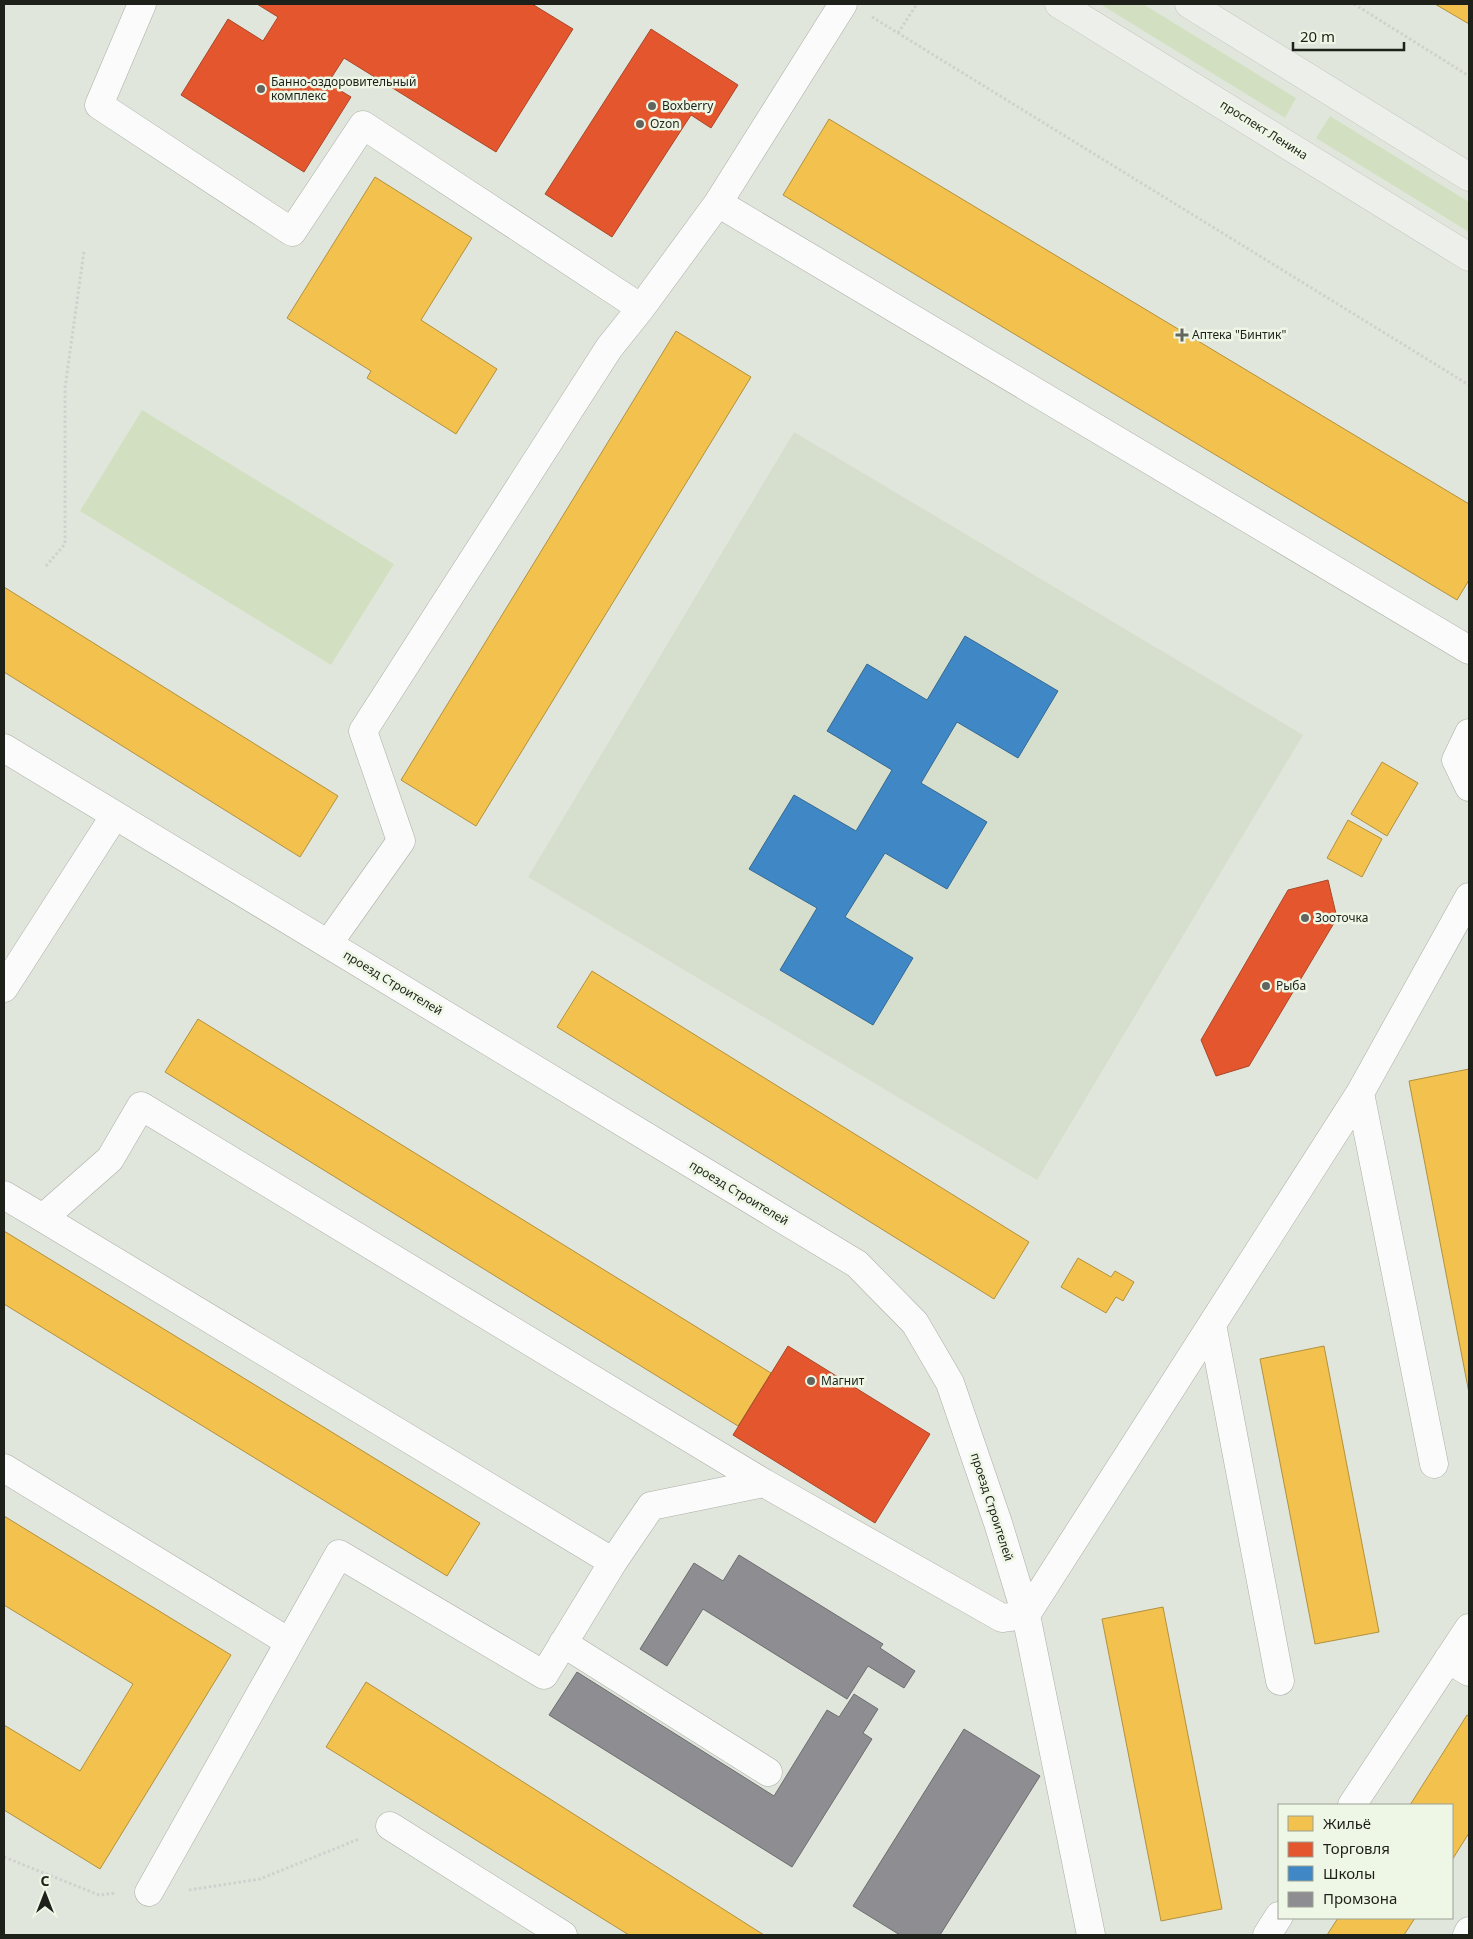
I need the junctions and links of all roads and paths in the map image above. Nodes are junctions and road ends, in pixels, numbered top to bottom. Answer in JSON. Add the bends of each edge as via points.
{"nodes":[{"id":1,"x":142,"y":4,"type":"edge"},
{"id":2,"x":916,"y":4,"type":"edge"},
{"id":3,"x":1059,"y":4,"type":"edge"},
{"id":4,"x":1354,"y":4,"type":"edge"},
{"id":5,"x":1203,"y":7,"type":"edge"},
{"id":6,"x":854,"y":9,"type":"edge"},
{"id":7,"x":898,"y":33,"type":"junction"},
{"id":8,"x":1469,"y":76,"type":"edge"},
{"id":9,"x":1469,"y":177,"type":"edge"},
{"id":10,"x":718,"y":203,"type":"junction"},
{"id":11,"x":84,"y":251,"type":"dead end"},
{"id":12,"x":1469,"y":257,"type":"edge"},
{"id":13,"x":641,"y":308,"type":"junction"},
{"id":14,"x":1469,"y":385,"type":"edge"},
{"id":15,"x":46,"y":566,"type":"dead end"},
{"id":16,"x":1469,"y":650,"type":"edge"},
{"id":17,"x":1469,"y":733,"type":"edge"},
{"id":18,"x":4,"y":748,"type":"edge"},
{"id":19,"x":1469,"y":787,"type":"edge"},
{"id":20,"x":115,"y":815,"type":"junction"},
{"id":21,"x":1469,"y":898,"type":"edge"},
{"id":22,"x":328,"y":944,"type":"junction"},
{"id":23,"x":4,"y":988,"type":"edge"},
{"id":24,"x":1360,"y":1093,"type":"junction"},
{"id":25,"x":4,"y":1195,"type":"edge"},
{"id":26,"x":43,"y":1218,"type":"junction"},
{"id":27,"x":1212,"y":1324,"type":"junction"},
{"id":28,"x":1434,"y":1464,"type":"dead end"},
{"id":29,"x":4,"y":1468,"type":"edge"},
{"id":30,"x":764,"y":1483,"type":"junction"},
{"id":31,"x":613,"y":1562,"type":"junction"},
{"id":32,"x":1026,"y":1615,"type":"junction"},
{"id":33,"x":1469,"y":1628,"type":"edge"},
{"id":34,"x":289,"y":1642,"type":"junction"},
{"id":35,"x":563,"y":1643,"type":"junction"},
{"id":36,"x":1459,"y":1666,"type":"edge"},
{"id":37,"x":1280,"y":1681,"type":"dead end"},
{"id":38,"x":768,"y":1772,"type":"dead end"},
{"id":39,"x":1353,"y":1804,"type":"edge"},
{"id":40,"x":390,"y":1826,"type":"dead end"},
{"id":41,"x":149,"y":1892,"type":"dead end"},
{"id":42,"x":1278,"y":1918,"type":"edge"},
{"id":43,"x":1469,"y":1931,"type":"edge"},
{"id":44,"x":563,"y":1935,"type":"edge"},
{"id":45,"x":1091,"y":1935,"type":"edge"},
{"id":46,"x":1267,"y":1935,"type":"edge"},
{"id":47,"x":1466,"y":1935,"type":"edge"}],
"edges":[{"from":1,"to":13,"type":"street","via":[[98,105],[292,232],[363,125]]},
{"from":2,"to":7,"type":"path"},
{"from":3,"to":12,"type":"main road","name":"проспект Ленина"},
{"from":4,"to":8,"type":"path"},
{"from":5,"to":9,"type":"main road"},
{"from":6,"to":7,"type":"path"},
{"from":6,"to":10,"type":"street"},
{"from":7,"to":14,"type":"path"},
{"from":10,"to":13,"type":"street"},
{"from":10,"to":16,"type":"street"},
{"from":11,"to":15,"type":"path","via":[[65,388],[65,544]]},
{"from":13,"to":22,"type":"street","via":[[598,364],[363,731],[401,840]]},
{"from":17,"to":19,"type":"street","via":[[1456,760]]},
{"from":18,"to":20,"type":"street","name":"проезд Строителей"},
{"from":20,"to":22,"type":"street","name":"проезд Строителей"},
{"from":20,"to":23,"type":"street"},
{"from":21,"to":24,"type":"street"},
{"from":22,"to":32,"type":"street","name":"проезд Строителей","via":[[857,1264],[915,1323],[950,1383]]},
{"from":24,"to":27,"type":"street"},
{"from":24,"to":28,"type":"street"},
{"from":25,"to":26,"type":"street"},
{"from":26,"to":30,"type":"street","via":[[110,1159],[141,1106]]},
{"from":26,"to":31,"type":"street"},
{"from":27,"to":32,"type":"street"},
{"from":27,"to":37,"type":"street"},
{"from":29,"to":34,"type":"street"},
{"from":30,"to":31,"type":"street","via":[[650,1506]]},
{"from":30,"to":32,"type":"street","via":[[1002,1618]]},
{"from":31,"to":35,"type":"street"},
{"from":32,"to":45,"type":"street","name":"проезд Строителей"},
{"from":33,"to":36,"type":"street"},
{"from":34,"to":35,"type":"street","via":[[339,1554],[544,1675]]},
{"from":34,"to":41,"type":"street"},
{"from":35,"to":38,"type":"street"},
{"from":36,"to":39,"type":"street"},
{"from":40,"to":44,"type":"street"},
{"from":42,"to":46,"type":"street"},
{"from":43,"to":47,"type":"street"}]}
